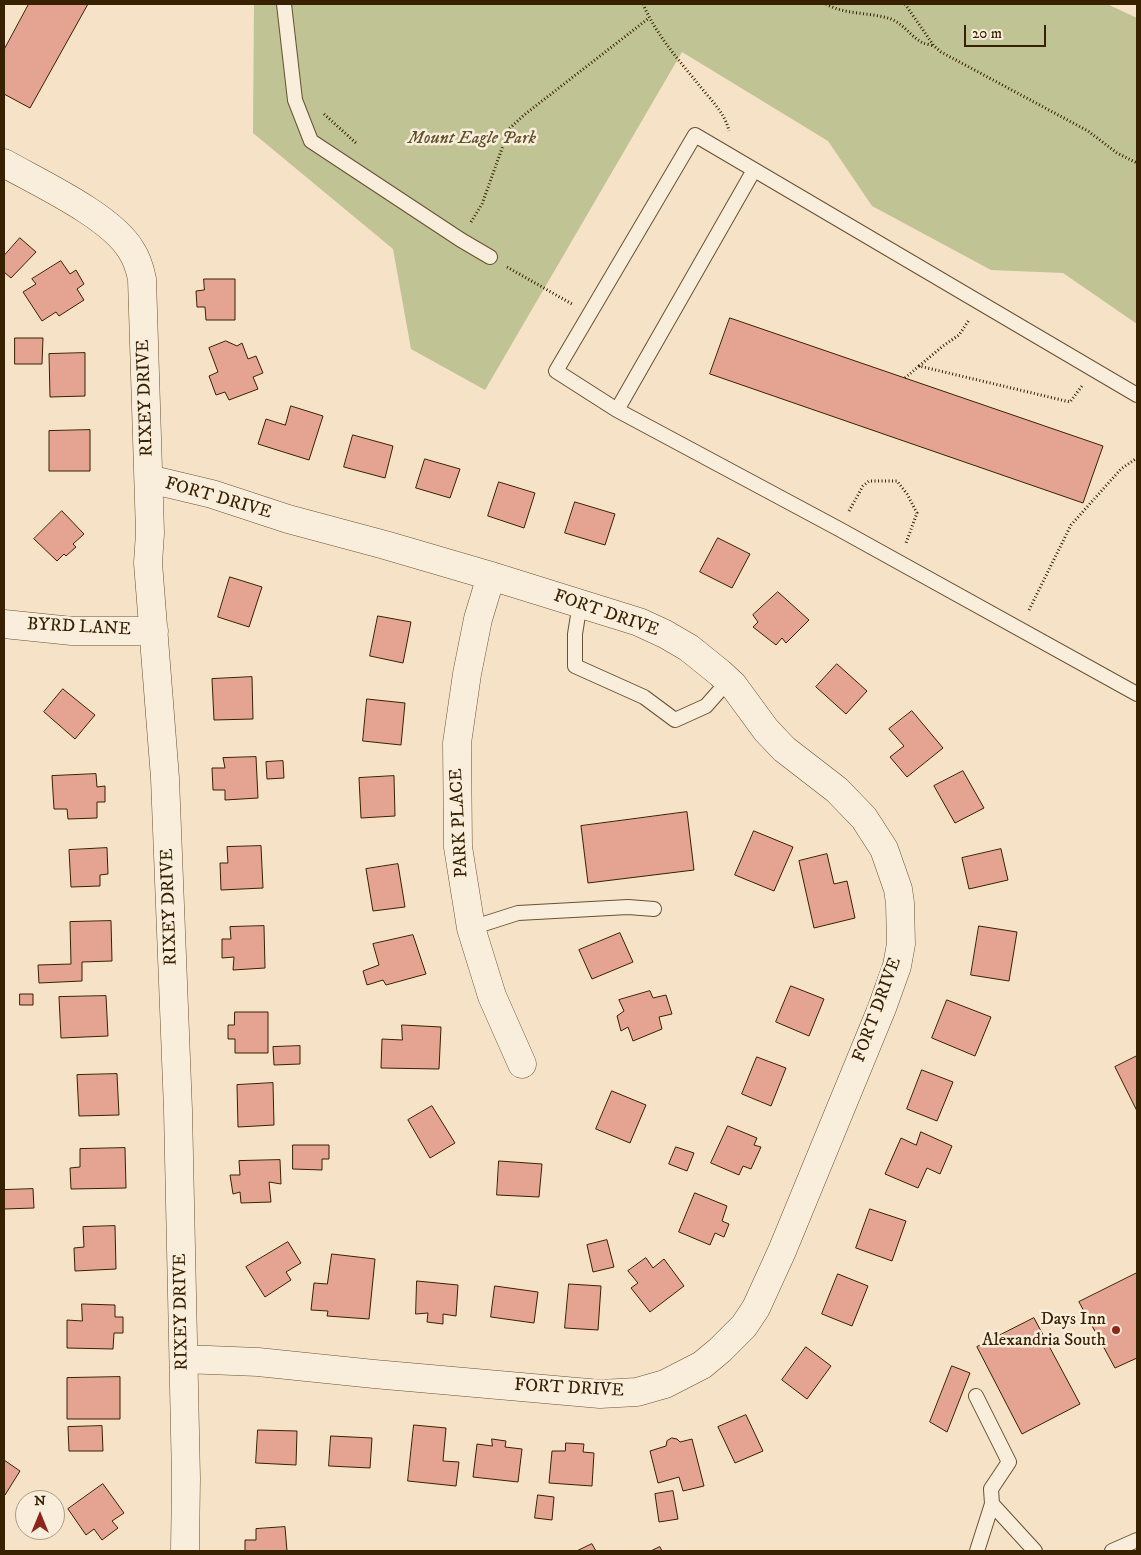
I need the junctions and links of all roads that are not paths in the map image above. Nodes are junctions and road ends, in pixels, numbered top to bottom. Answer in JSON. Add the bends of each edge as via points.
{"nodes":[{"id":1,"x":284,"y":4,"type":"edge"},
{"id":2,"x":4,"y":163,"type":"edge"},
{"id":3,"x":754,"y":170,"type":"junction"},
{"id":4,"x":490,"y":258,"type":"dead end"},
{"id":5,"x":1137,"y":395,"type":"edge"},
{"id":6,"x":617,"y":410,"type":"junction"},
{"id":7,"x":149,"y":479,"type":"junction"},
{"id":8,"x":491,"y":576,"type":"junction"},
{"id":9,"x":580,"y":604,"type":"junction"},
{"id":10,"x":4,"y":624,"type":"edge"},
{"id":11,"x":154,"y":631,"type":"junction"},
{"id":12,"x":728,"y":681,"type":"junction"},
{"id":13,"x":1137,"y":694,"type":"edge"},
{"id":14,"x":654,"y":909,"type":"dead end"},
{"id":15,"x":471,"y":928,"type":"junction"},
{"id":16,"x":522,"y":1064,"type":"dead end"},
{"id":17,"x":184,"y":1359,"type":"junction"},
{"id":18,"x":976,"y":1396,"type":"dead end"},
{"id":19,"x":992,"y":1504,"type":"junction"},
{"id":20,"x":1137,"y":1540,"type":"edge"},
{"id":21,"x":185,"y":1551,"type":"edge"},
{"id":22,"x":977,"y":1551,"type":"edge"},
{"id":23,"x":1035,"y":1551,"type":"edge"},
{"id":24,"x":1112,"y":1551,"type":"edge"}],
"edges":[{"from":1,"to":4,"type":"lane","via":[[295,100],[311,141]]},
{"from":2,"to":7,"type":"street","name":"RIXEY DRIVE","via":[[98,217],[118,233],[139,264]]},
{"from":3,"to":5,"type":"lane"},
{"from":3,"to":6,"type":"lane"},
{"from":3,"to":6,"type":"lane","via":[[695,135],[556,371]]},
{"from":6,"to":13,"type":"lane"},
{"from":7,"to":8,"type":"street","name":"FORT DRIVE","via":[[212,494],[288,519]]},
{"from":7,"to":11,"type":"street","name":"RIXEY DRIVE","via":[[148,563]]},
{"from":8,"to":9,"type":"street","name":"FORT DRIVE"},
{"from":8,"to":15,"type":"street","name":"PARK PLACE","via":[[466,674],[457,743],[458,847]]},
{"from":9,"to":12,"type":"street","name":"FORT DRIVE","via":[[639,622],[665,634],[689,648]]},
{"from":9,"to":12,"type":"lane","via":[[576,666],[644,698],[675,720],[706,706]]},
{"from":10,"to":11,"type":"street","name":"BYRD LANE","via":[[72,631]]},
{"from":11,"to":17,"type":"street","name":"RIXEY DRIVE","via":[[165,778]]},
{"from":12,"to":17,"type":"street","name":"FORT DRIVE","via":[[784,749],[837,790],[864,818],[884,849],[900,903],[897,966],[882,1008],[782,1251],[756,1308],[744,1326],[702,1365],[666,1384],[636,1392],[600,1394],[258,1362]]},
{"from":14,"to":15,"type":"lane","via":[[628,907],[518,913]]},
{"from":15,"to":16,"type":"street","name":"PARK PLACE","via":[[492,996]]},
{"from":17,"to":21,"type":"street","name":"RIXEY DRIVE"},
{"from":18,"to":19,"type":"lane","via":[[1010,1462],[990,1489]]},
{"from":19,"to":22,"type":"lane"},
{"from":19,"to":23,"type":"lane"},
{"from":20,"to":24,"type":"lane"}]}
